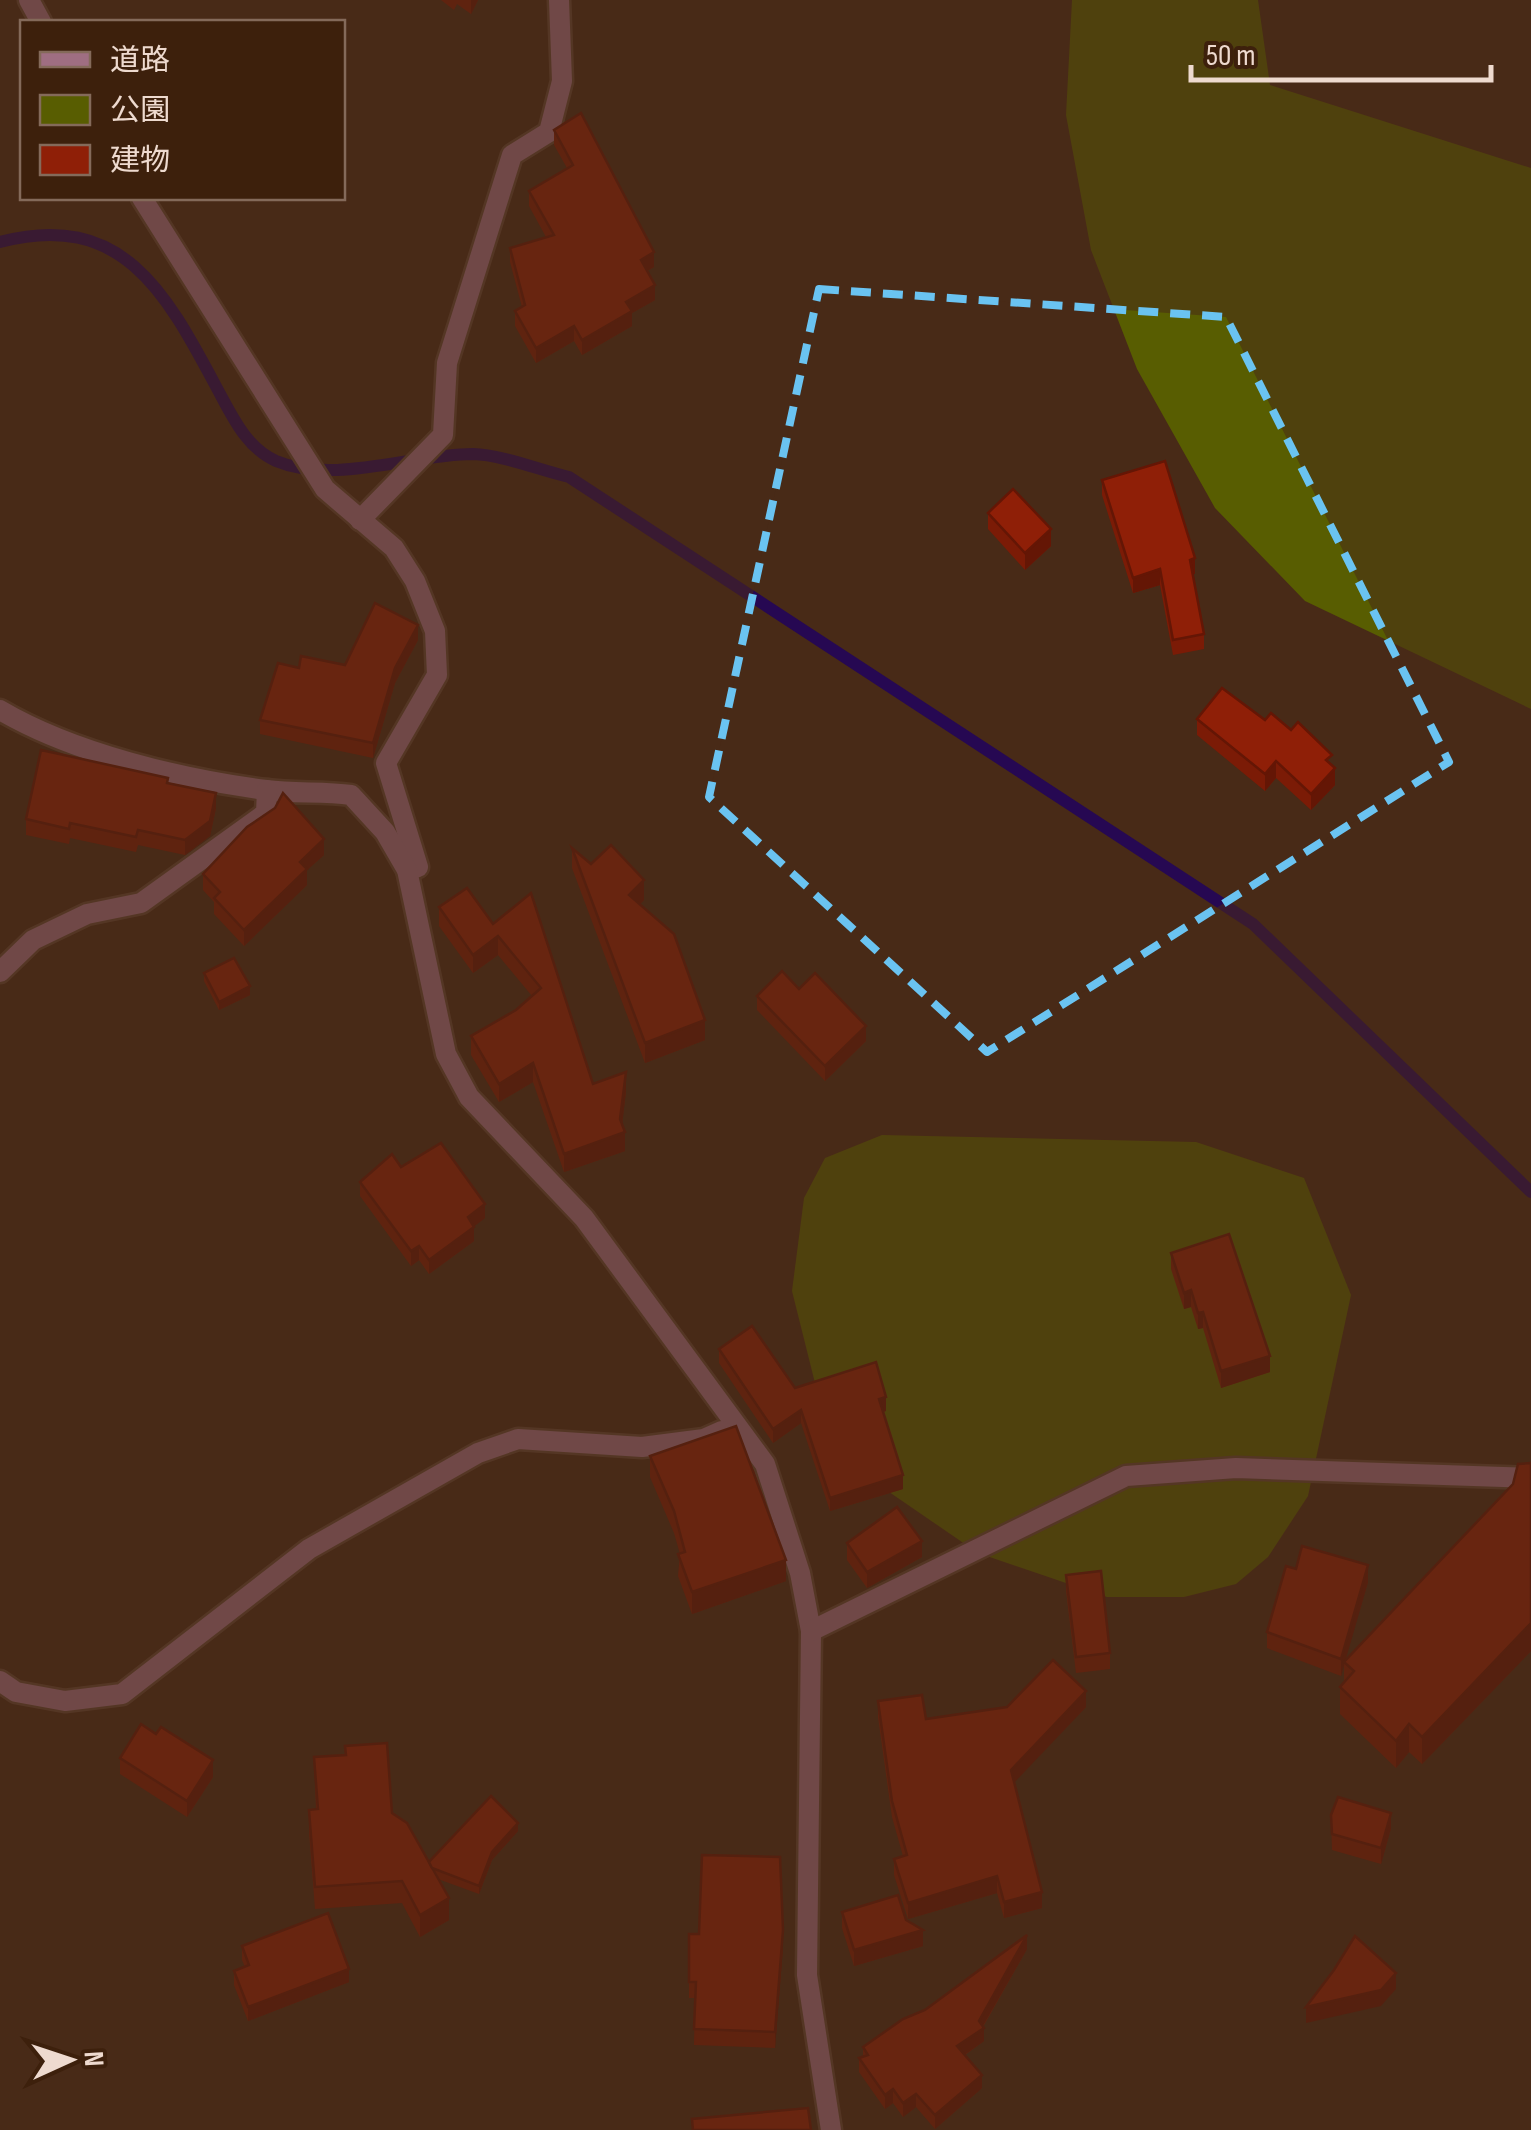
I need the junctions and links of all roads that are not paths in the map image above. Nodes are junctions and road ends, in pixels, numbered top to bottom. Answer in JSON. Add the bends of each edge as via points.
{"nodes":[{"id":1,"x":559,"y":0,"type":"edge"},
{"id":2,"x":143,"y":200,"type":"edge"},
{"id":3,"x":360,"y":520,"type":"junction"},
{"id":4,"x":0,"y":710,"type":"edge"},
{"id":5,"x":267,"y":790,"type":"junction"},
{"id":6,"x":407,"y":870,"type":"junction"},
{"id":7,"x":0,"y":972,"type":"edge"},
{"id":8,"x":737,"y":1425,"type":"junction"},
{"id":9,"x":1531,"y":1478,"type":"edge"},
{"id":10,"x":812,"y":1631,"type":"junction"},
{"id":11,"x":0,"y":1681,"type":"edge"},
{"id":12,"x":831,"y":2130,"type":"edge"}],
"edges":[{"from":1,"to":3,"type":"street","via":[[562,81],[550,132],[512,155],[448,363],[442,435]]},
{"from":2,"to":3,"type":"street","via":[[324,489]]},
{"from":3,"to":6,"type":"street","via":[[394,548],[435,632],[437,675],[386,762],[418,867]]},
{"from":4,"to":5,"type":"street","via":[[42,735]]},
{"from":5,"to":6,"type":"street","via":[[351,796]]},
{"from":5,"to":7,"type":"street","via":[[266,813],[142,903],[87,914],[32,940]]},
{"from":6,"to":8,"type":"street","via":[[446,1054],[469,1098],[584,1218]]},
{"from":8,"to":10,"type":"street","via":[[765,1464]]},
{"from":8,"to":11,"type":"street","via":[[704,1438],[642,1447],[518,1439],[478,1452],[310,1549],[122,1694],[65,1701],[16,1692]]},
{"from":9,"to":10,"type":"street","via":[[1236,1468],[1126,1476]]},
{"from":10,"to":12,"type":"street","via":[[807,1976]]}]}
